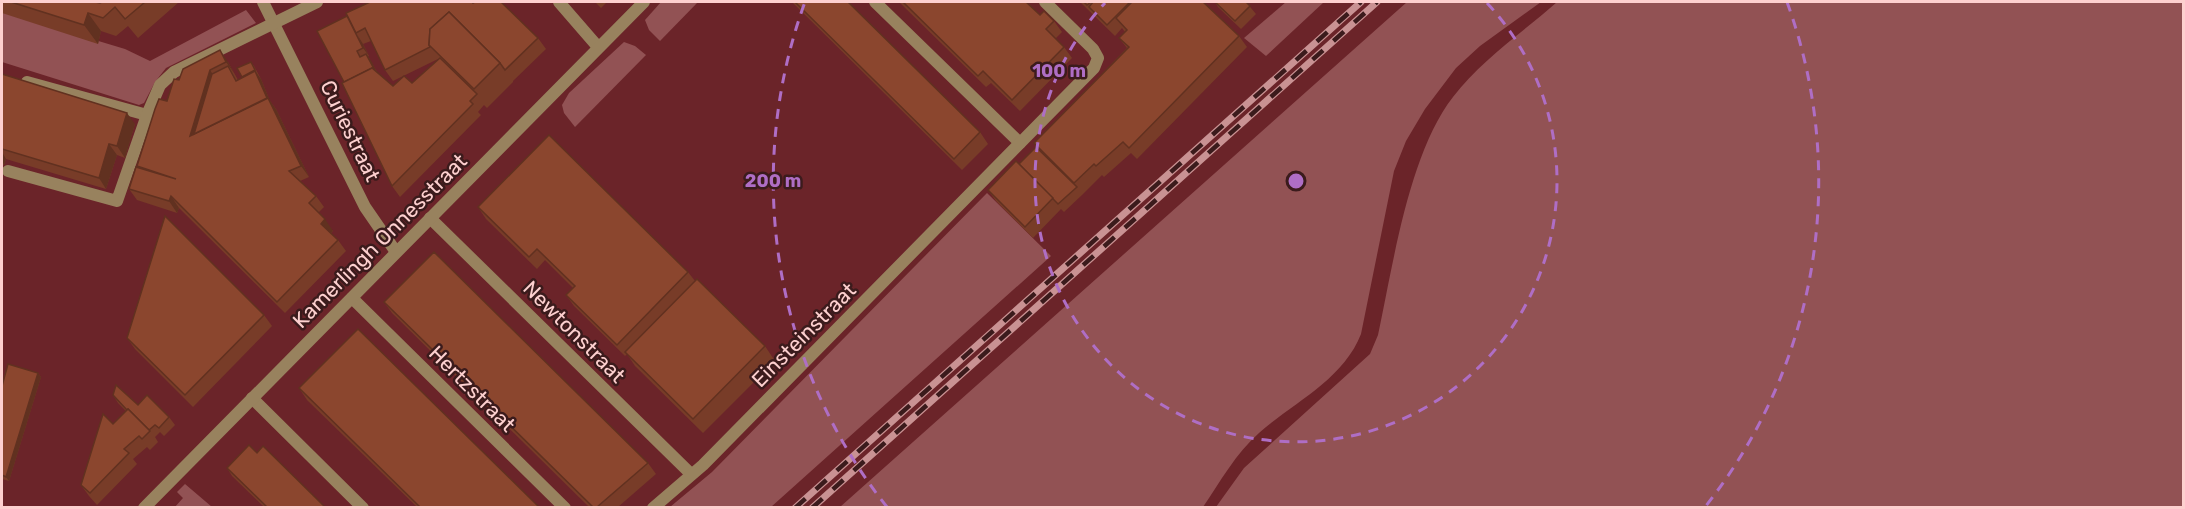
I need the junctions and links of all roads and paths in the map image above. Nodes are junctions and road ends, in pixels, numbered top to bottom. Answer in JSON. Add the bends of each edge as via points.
{"nodes":[{"id":1,"x":263,"y":2,"type":"edge"},
{"id":2,"x":317,"y":2,"type":"edge"},
{"id":3,"x":559,"y":2,"type":"edge"},
{"id":4,"x":644,"y":2,"type":"edge"},
{"id":5,"x":875,"y":2,"type":"edge"},
{"id":6,"x":1046,"y":2,"type":"edge"},
{"id":7,"x":275,"y":24,"type":"junction"},
{"id":8,"x":598,"y":47,"type":"junction"},
{"id":9,"x":27,"y":82,"type":"edge"},
{"id":10,"x":147,"y":115,"type":"junction"},
{"id":11,"x":1020,"y":143,"type":"junction"},
{"id":12,"x":8,"y":171,"type":"dead end"},
{"id":13,"x":430,"y":218,"type":"junction"},
{"id":14,"x":396,"y":252,"type":"junction"},
{"id":15,"x":352,"y":298,"type":"junction"},
{"id":16,"x":252,"y":398,"type":"junction"},
{"id":17,"x":691,"y":474,"type":"junction"},
{"id":18,"x":144,"y":507,"type":"edge"},
{"id":19,"x":363,"y":507,"type":"edge"},
{"id":20,"x":565,"y":507,"type":"edge"},
{"id":21,"x":653,"y":507,"type":"edge"}],
"edges":[{"from":1,"to":7,"type":"street","name":"Curiestraat"},
{"from":2,"to":7,"type":"street"},
{"from":3,"to":8,"type":"street"},
{"from":4,"to":8,"type":"street","name":"Kamerlingh Onnesstraat"},
{"from":5,"to":11,"type":"street"},
{"from":6,"to":11,"type":"street","name":"Einsteinstraat","via":[[1093,49],[1097,63]]},
{"from":7,"to":10,"type":"street","via":[[174,72],[160,85]]},
{"from":7,"to":14,"type":"street","name":"Curiestraat","via":[[365,207]]},
{"from":8,"to":13,"type":"street","name":"Kamerlingh Onnesstraat"},
{"from":9,"to":10,"type":"street"},
{"from":10,"to":12,"type":"street","via":[[117,201]]},
{"from":11,"to":17,"type":"street","name":"Einsteinstraat"},
{"from":13,"to":14,"type":"street","name":"Kamerlingh Onnesstraat"},
{"from":13,"to":17,"type":"street","name":"Newtonstraat"},
{"from":14,"to":15,"type":"street","name":"Kamerlingh Onnesstraat"},
{"from":15,"to":16,"type":"street","name":"Kamerlingh Onnesstraat"},
{"from":15,"to":20,"type":"street","name":"Hertzstraat"},
{"from":16,"to":18,"type":"street","name":"Kamerlingh Onnesstraat"},
{"from":16,"to":19,"type":"street"},
{"from":17,"to":21,"type":"street","name":"Einsteinstraat"}]}
